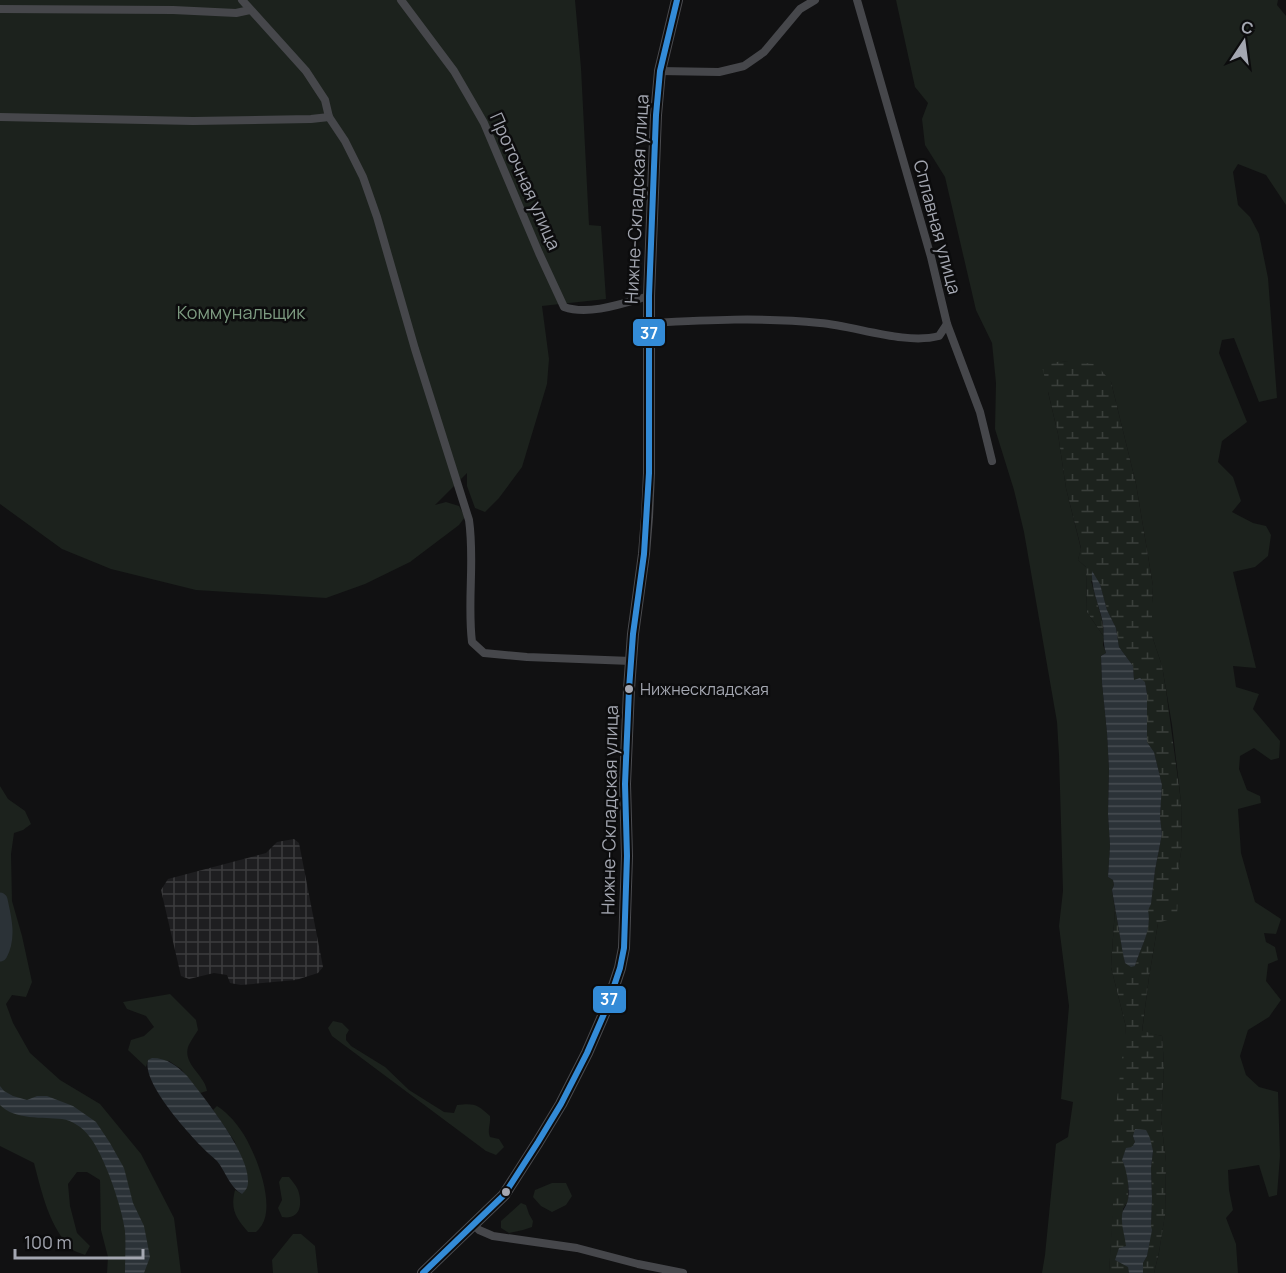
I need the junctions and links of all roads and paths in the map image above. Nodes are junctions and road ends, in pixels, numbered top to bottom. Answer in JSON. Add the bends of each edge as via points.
{"nodes":[{"id":1,"x":242,"y":0,"type":"edge"},
{"id":2,"x":401,"y":0,"type":"edge"},
{"id":3,"x":676,"y":0,"type":"edge"},
{"id":4,"x":815,"y":0,"type":"edge"},
{"id":5,"x":857,"y":0,"type":"edge"},
{"id":6,"x":0,"y":9,"type":"edge"},
{"id":7,"x":250,"y":10,"type":"junction"},
{"id":8,"x":660,"y":71,"type":"junction"},
{"id":9,"x":0,"y":117,"type":"edge"},
{"id":10,"x":329,"y":117,"type":"junction"},
{"id":11,"x":649,"y":296,"type":"junction"},
{"id":12,"x":649,"y":323,"type":"junction"},
{"id":13,"x":947,"y":324,"type":"junction"},
{"id":14,"x":992,"y":461,"type":"dead end"},
{"id":15,"x":631,"y":661,"type":"junction"},
{"id":16,"x":474,"y":1225,"type":"junction"},
{"id":17,"x":637,"y":1268,"type":"edge"},
{"id":18,"x":423,"y":1273,"type":"edge"},
{"id":19,"x":683,"y":1273,"type":"edge"}],
"edges":[{"from":1,"to":7,"type":"street"},
{"from":2,"to":11,"type":"street","name":"Проточная улица","via":[[454,71],[483,123],[564,307],[583,310]]},
{"from":3,"to":8,"type":"street","name":"Нижне-Складская улица"},
{"from":4,"to":8,"type":"street","via":[[800,9],[764,52],[744,66],[719,72]]},
{"from":5,"to":13,"type":"street","name":"Сплавная улица"},
{"from":6,"to":7,"type":"street","via":[[236,13]]},
{"from":7,"to":10,"type":"street","via":[[306,71],[325,100]]},
{"from":8,"to":11,"type":"street","name":"Нижне-Складская улица"},
{"from":9,"to":10,"type":"street","via":[[193,121]]},
{"from":10,"to":15,"type":"street","via":[[363,177],[464,501],[472,538],[472,642],[484,652]]},
{"from":11,"to":12,"type":"street","name":"Нижне-Складская улица"},
{"from":12,"to":13,"type":"street","via":[[794,321],[911,338],[939,336]]},
{"from":12,"to":15,"type":"street","name":"Нижне-Складская улица","via":[[647,517]]},
{"from":13,"to":14,"type":"street","name":"Сплавная улица","via":[[980,412]]},
{"from":15,"to":16,"type":"street","name":"Нижне-Складская улица","via":[[624,948],[620,968],[607,1007],[561,1104],[504,1195]]},
{"from":16,"to":17,"type":"street","via":[[493,1236],[577,1248]]},
{"from":16,"to":18,"type":"street","name":"Нижне-Складская улица"},
{"from":17,"to":19,"type":"street"}]}
